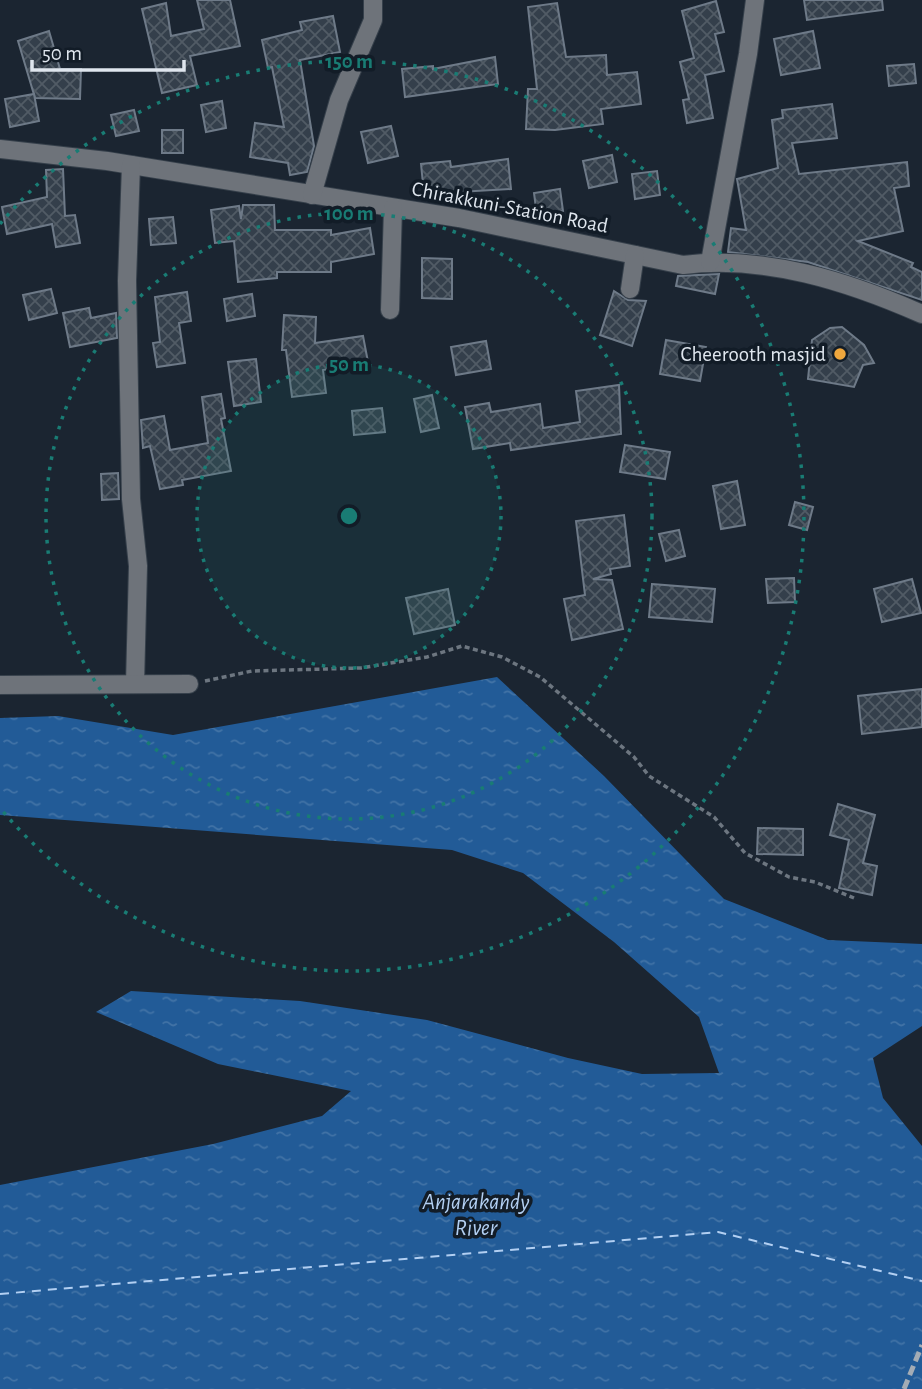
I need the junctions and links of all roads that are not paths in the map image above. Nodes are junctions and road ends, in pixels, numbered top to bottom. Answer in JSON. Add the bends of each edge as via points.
{"nodes":[{"id":1,"x":373,"y":0,"type":"edge"},
{"id":2,"x":755,"y":0,"type":"edge"},
{"id":3,"x":0,"y":149,"type":"edge"},
{"id":4,"x":131,"y":165,"type":"junction"},
{"id":5,"x":312,"y":195,"type":"junction"},
{"id":6,"x":393,"y":208,"type":"junction"},
{"id":7,"x":635,"y":255,"type":"junction"},
{"id":8,"x":710,"y":262,"type":"junction"},
{"id":9,"x":630,"y":289,"type":"dead end"},
{"id":10,"x":390,"y":310,"type":"dead end"},
{"id":11,"x":922,"y":314,"type":"edge"},
{"id":12,"x":135,"y":684,"type":"junction"},
{"id":13,"x":189,"y":684,"type":"road end"},
{"id":14,"x":0,"y":685,"type":"edge"}],
"edges":[{"from":1,"to":5,"type":"street","via":[[373,20],[339,100]]},
{"from":2,"to":8,"type":"street"},
{"from":3,"to":4,"type":"street","name":"Chirakkuni-Station Road"},
{"from":4,"to":5,"type":"street","name":"Chirakkuni-Station Road","via":[[265,195]]},
{"from":4,"to":12,"type":"street","via":[[127,281],[131,499],[138,566]]},
{"from":5,"to":6,"type":"street","name":"Chirakkuni-Station Road"},
{"from":6,"to":7,"type":"street","name":"Chirakkuni-Station Road"},
{"from":6,"to":10,"type":"street"},
{"from":7,"to":8,"type":"street","name":"Chirakkuni-Station Road","via":[[683,265]]},
{"from":7,"to":9,"type":"street"},
{"from":8,"to":11,"type":"street","name":"Chirakkuni-Station Road","via":[[788,268]]},
{"from":12,"to":13,"type":"street"},
{"from":12,"to":14,"type":"street"}]}
